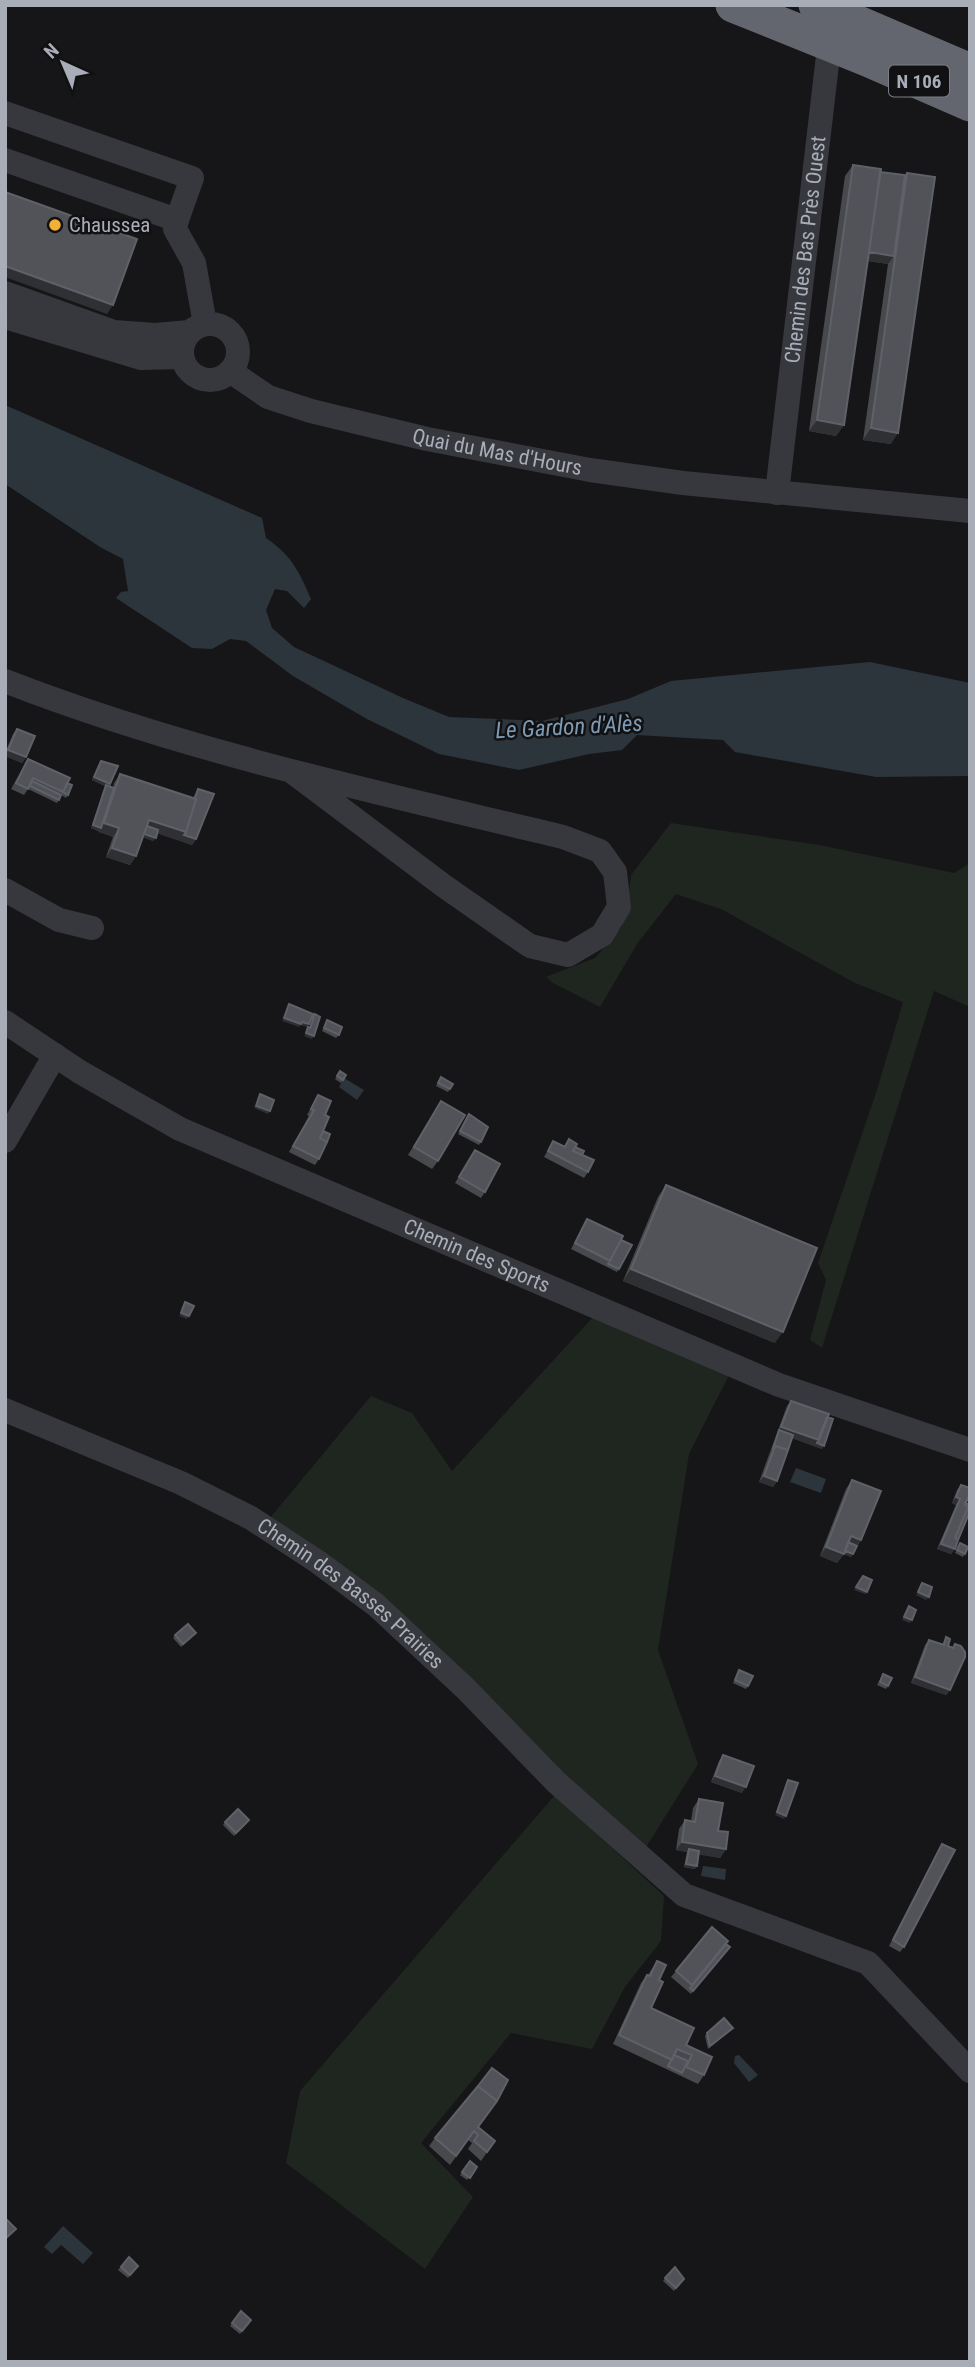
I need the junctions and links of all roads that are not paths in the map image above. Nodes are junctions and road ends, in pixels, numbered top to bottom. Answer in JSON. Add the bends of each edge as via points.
{"nodes":[{"id":1,"x":733,"y":5,"type":"edge"},
{"id":2,"x":834,"y":5,"type":"edge"},
{"id":3,"x":807,"y":18,"type":"edge"},
{"id":4,"x":869,"y":44,"type":"junction"},
{"id":5,"x":970,"y":71,"type":"edge"},
{"id":6,"x":970,"y":104,"type":"edge"},
{"id":7,"x":5,"y":113,"type":"edge"},
{"id":8,"x":5,"y":160,"type":"edge"},
{"id":9,"x":177,"y":220,"type":"junction"},
{"id":10,"x":5,"y":293,"type":"edge"},
{"id":11,"x":5,"y":317,"type":"edge"},
{"id":12,"x":198,"y":328,"type":"junction"},
{"id":13,"x":182,"y":357,"type":"junction"},
{"id":14,"x":230,"y":371,"type":"junction"},
{"id":15,"x":777,"y":493,"type":"junction"},
{"id":16,"x":970,"y":511,"type":"edge"},
{"id":17,"x":5,"y":681,"type":"edge"},
{"id":18,"x":291,"y":771,"type":"junction"},
{"id":19,"x":5,"y":890,"type":"edge"},
{"id":20,"x":92,"y":928,"type":"dead end"},
{"id":21,"x":5,"y":1022,"type":"edge"},
{"id":22,"x":55,"y":1055,"type":"junction"},
{"id":23,"x":5,"y":1141,"type":"edge"},
{"id":24,"x":5,"y":1410,"type":"edge"},
{"id":25,"x":970,"y":1450,"type":"edge"},
{"id":26,"x":970,"y":2071,"type":"edge"}],
"edges":[{"from":1,"to":3,"type":"highway","number":"N 106"},
{"from":2,"to":15,"type":"street","name":"Chemin des Bas Près Ouest"},
{"from":3,"to":4,"type":"highway","number":"N 106"},
{"from":4,"to":5,"type":"highway","number":"N 106"},
{"from":4,"to":6,"type":"highway","number":"N 106"},
{"from":7,"to":9,"type":"street","via":[[191,178]]},
{"from":8,"to":9,"type":"street"},
{"from":9,"to":12,"type":"street","via":[[175,229],[194,263]]},
{"from":10,"to":12,"type":"street","via":[[114,332],[155,335]]},
{"from":11,"to":13,"type":"street","via":[[141,358]]},
{"from":12,"to":13,"type":"street","via":[[182,348]]},
{"from":12,"to":14,"type":"street","via":[[222,326],[235,338],[238,356]]},
{"from":13,"to":14,"type":"street","via":[[191,372],[206,380]]},
{"from":14,"to":15,"type":"street","name":"Quai du Mas d'Hours","via":[[268,397],[427,439],[590,470]]},
{"from":15,"to":16,"type":"street","name":"Quai du Mas d'Hours"},
{"from":17,"to":18,"type":"street","via":[[68,706]]},
{"from":18,"to":18,"type":"street","via":[[563,837],[600,851],[615,872],[619,906],[602,935],[568,955],[530,946]]},
{"from":19,"to":20,"type":"street","via":[[60,920]]},
{"from":21,"to":22,"type":"street","name":"Chemin des Sports"},
{"from":22,"to":23,"type":"street"},
{"from":22,"to":25,"type":"street","name":"Chemin des Sports","via":[[193,1135],[779,1385]]},
{"from":24,"to":26,"type":"street","name":"Chemin des Basses Prairies","via":[[181,1483],[251,1518],[318,1562],[376,1605],[456,1679],[555,1782],[684,1895],[868,1963]]}]}
